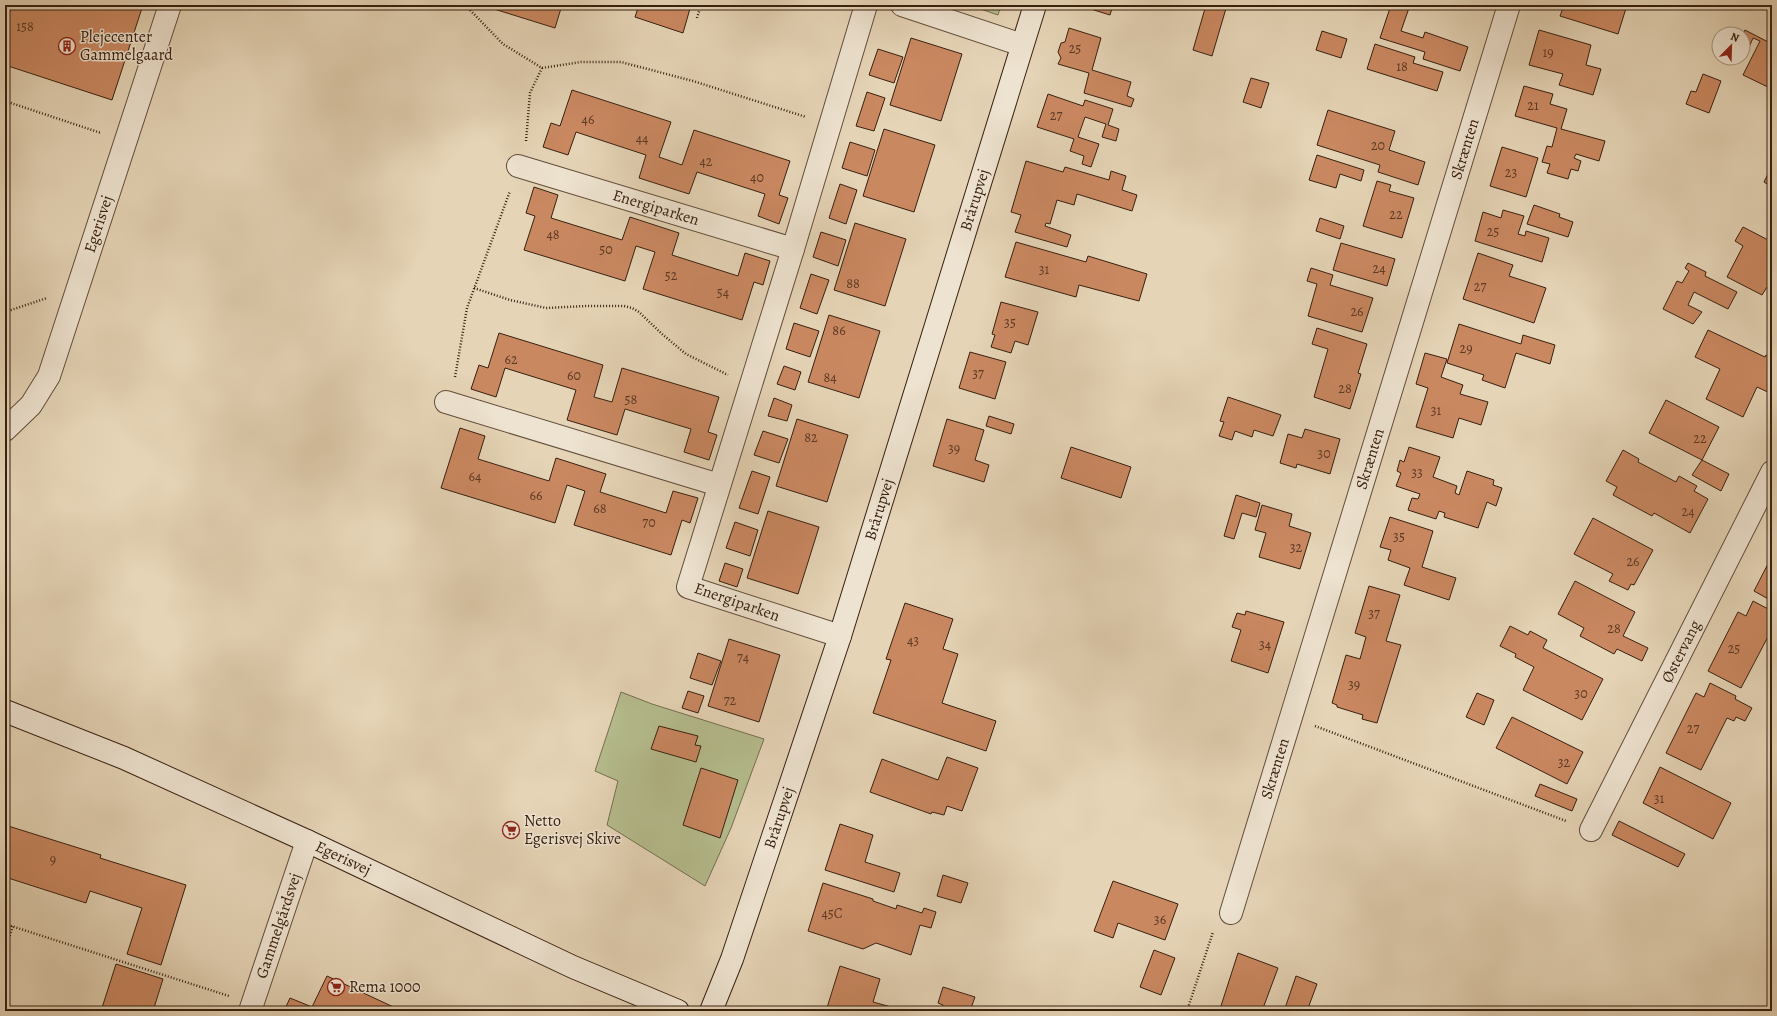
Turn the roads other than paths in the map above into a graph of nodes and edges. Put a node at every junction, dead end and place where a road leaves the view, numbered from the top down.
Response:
1 (170, 5) edge
2 (866, 5) edge
3 (902, 5) edge
4 (1035, 5) edge
5 (1509, 5) edge
6 (1022, 45) junction
7 (518, 166) road end
8 (793, 249) junction
9 (446, 402) road end
10 (5, 430) edge
11 (1772, 472) edge
12 (719, 485) junction
13 (840, 636) junction
14 (5, 712) edge
15 (1591, 830) road end
16 (307, 841) junction
17 (1231, 913) road end
18 (251, 1007) edge
19 (678, 1011) edge
20 (711, 1011) edge

1 - 10 street, Egerisvej
2 - 8 street, Energiparken
3 - 6 street
4 - 6 street, Brårupvej
5 - 17 street, Skrænten
6 - 13 street, Brårupvej
7 - 8 street, Energiparken
8 - 12 street, Energiparken
9 - 12 street
11 - 15 street, Østervang
12 - 13 street, Energiparken
13 - 20 street, Brårupvej
14 - 16 street, Egerisvej
16 - 18 street, Gammelgårdsvej
16 - 19 street, Egerisvej

